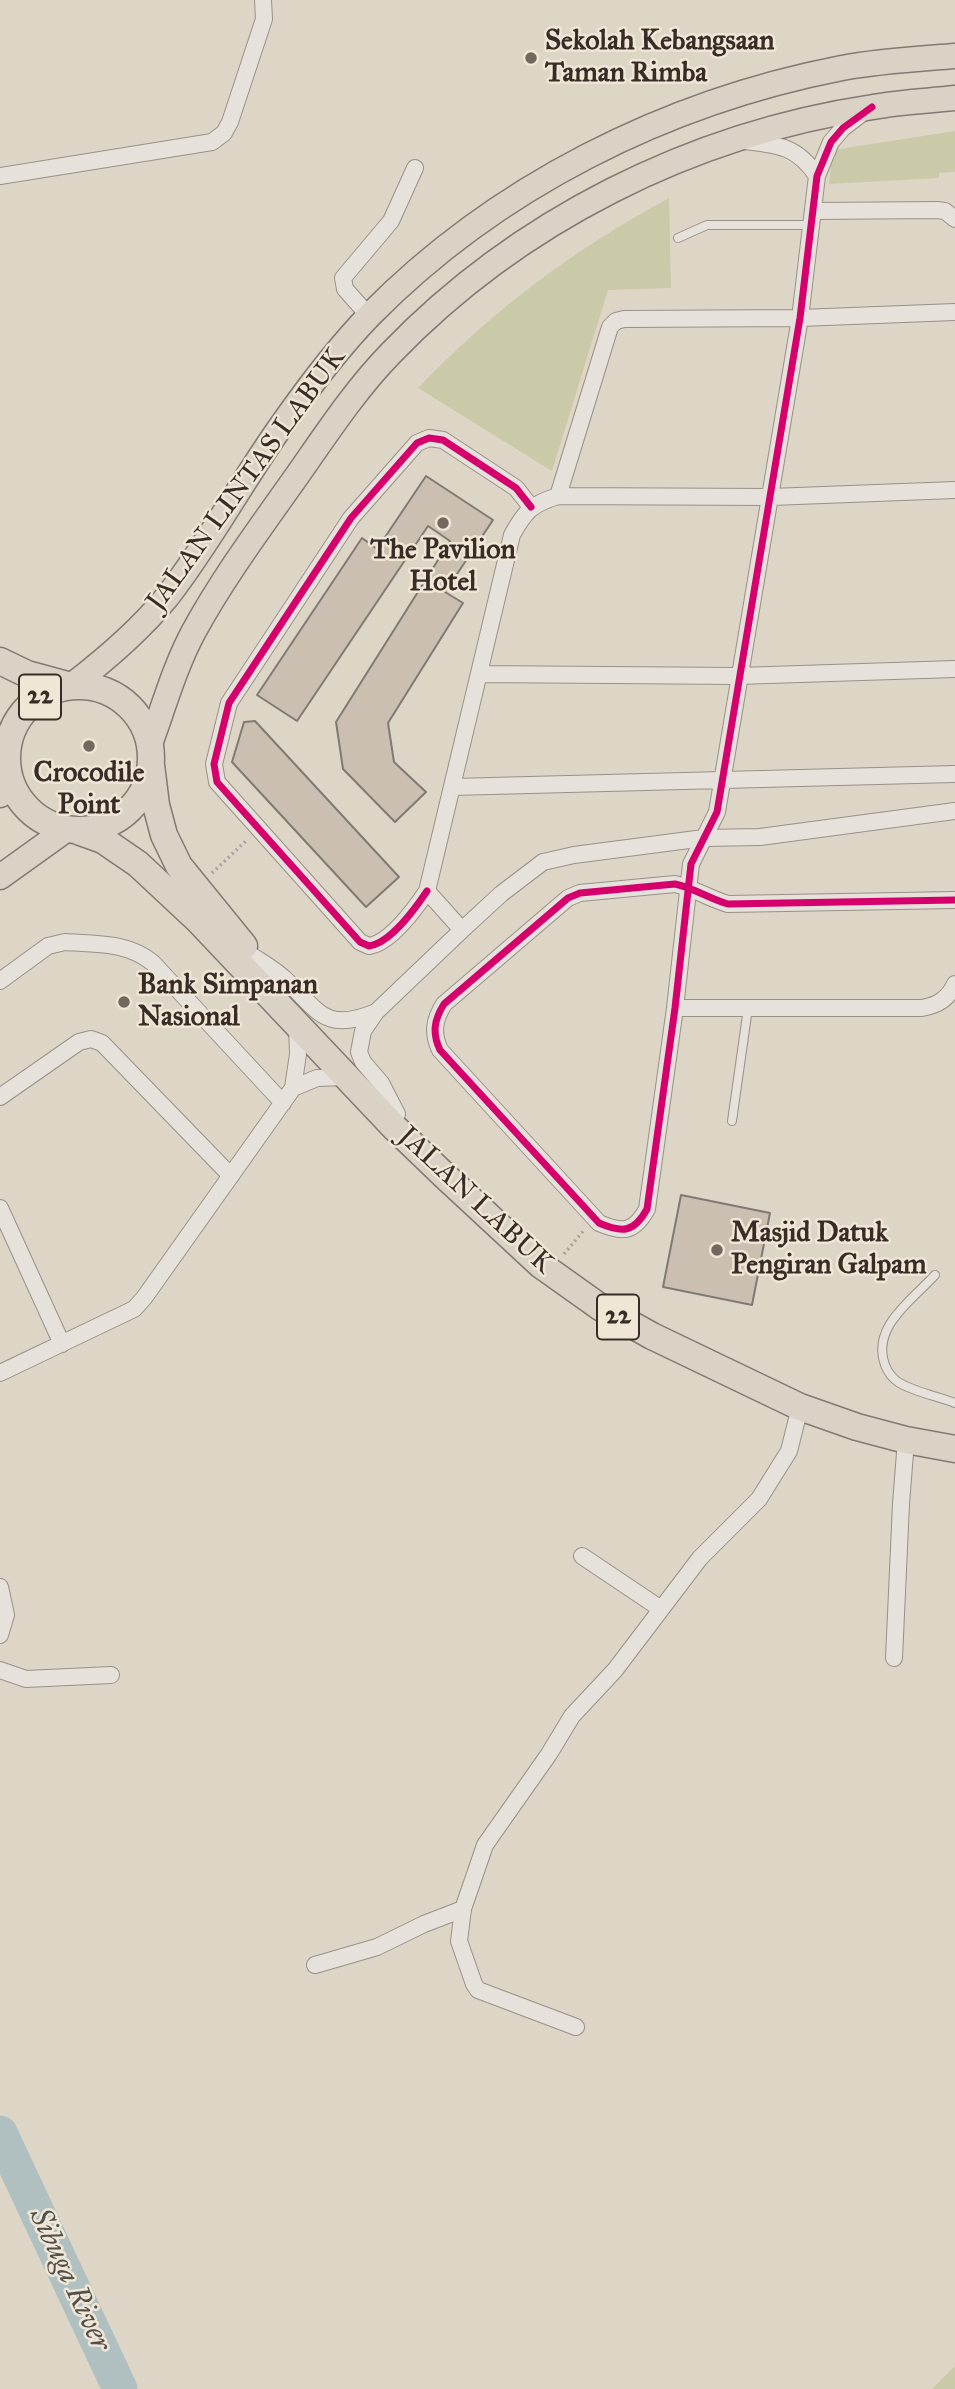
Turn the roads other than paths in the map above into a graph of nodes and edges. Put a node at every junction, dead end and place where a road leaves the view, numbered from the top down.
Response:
1 (263, 0) edge
2 (955, 56) edge
3 (955, 98) edge
4 (872, 107) junction
5 (732, 140) junction
6 (415, 168) dead end
7 (0, 176) edge
8 (817, 176) junction
9 (812, 218) junction
10 (955, 219) edge
11 (678, 238) dead end
12 (955, 312) edge
13 (369, 316) junction
14 (800, 318) junction
15 (955, 490) edge
16 (558, 496) junction
17 (771, 497) junction
18 (531, 507) junction
19 (0, 661) edge
20 (955, 669) edge
21 (479, 674) junction
22 (738, 676) junction
23 (71, 686) junction
24 (5, 723) edge
25 (151, 754) junction
26 (955, 774) edge
27 (720, 781) junction
28 (452, 787) junction
29 (5, 789) edge
30 (955, 811) edge
31 (71, 830) junction
32 (704, 838) junction
33 (0, 877) edge
34 (689, 888) junction
35 (427, 891) junction
36 (955, 900) edge
37 (461, 930) junction
38 (254, 957) junction
39 (0, 981) edge
40 (955, 984) edge
41 (675, 1008) junction
42 (748, 1008) junction
43 (376, 1012) junction
44 (297, 1023) junction
45 (347, 1077) junction
46 (293, 1088) junction
47 (0, 1097) edge
48 (283, 1103) junction
49 (397, 1114) junction
50 (732, 1121) dead end
51 (231, 1176) junction
52 (0, 1208) edge
53 (935, 1275) dead end
54 (62, 1344) junction
55 (0, 1373) edge
56 (955, 1403) edge
57 (800, 1407) junction
58 (955, 1435) edge
59 (906, 1440) junction
60 (955, 1449) edge
61 (582, 1556) dead end
62 (2, 1590) edge
63 (661, 1609) junction
64 (0, 1635) edge
65 (894, 1658) dead end
66 (0, 1670) edge
67 (111, 1675) dead end
68 (463, 1909) junction
69 (315, 1965) dead end
70 (576, 2027) dead end

1 - 7 street
2 - 13 main road, JALAN LINTAS LABUK
3 - 4 main road, JALAN LINTAS LABUK
4 - 5 main road, JALAN LINTAS LABUK
4 - 8 street
5 - 8 street
5 - 25 main road, JALAN LINTAS LABUK
6 - 13 street
8 - 9 street
9 - 10 street
9 - 11 lane
9 - 14 street
12 - 14 street
13 - 23 main road, JALAN LINTAS LABUK
14 - 16 street
14 - 17 street
15 - 17 street
16 - 17 street
16 - 18 street
17 - 22 street
18 - 21 street
18 - 35 street
19 - 23 highway
20 - 22 street
21 - 22 street
21 - 28 street
22 - 27 street
23 - 24 highway, 22
23 - 25 highway, 22
24 - 29 highway, 22
25 - 31 highway
25 - 38 highway, JALAN LABUK / 22
26 - 27 street
27 - 28 street
27 - 32 street
28 - 35 street
29 - 31 highway, 22
30 - 32 street
31 - 33 main road
31 - 44 highway, JALAN LABUK / 22
32 - 34 street
32 - 37 street
34 - 36 street
34 - 41 street
34 - 41 street
35 - 37 street
37 - 43 street
38 - 43 street
38 - 49 highway, JALAN LABUK / 22
39 - 48 street
40 - 42 street
41 - 42 street
42 - 50 lane
43 - 49 street
44 - 45 highway, JALAN LABUK / 22
44 - 46 street
45 - 46 street
45 - 57 highway, JALAN LABUK / 22
46 - 48 street
47 - 51 street
48 - 51 street
49 - 58 highway, JALAN LABUK / 22
51 - 54 street
52 - 54 street
53 - 56 lane
54 - 55 street
57 - 59 highway, JALAN LABUK / 22
57 - 63 street
59 - 60 highway, JALAN LABUK / 22
59 - 65 street
61 - 63 street
62 - 64 street
63 - 68 street
66 - 67 street
68 - 69 street
68 - 70 street

